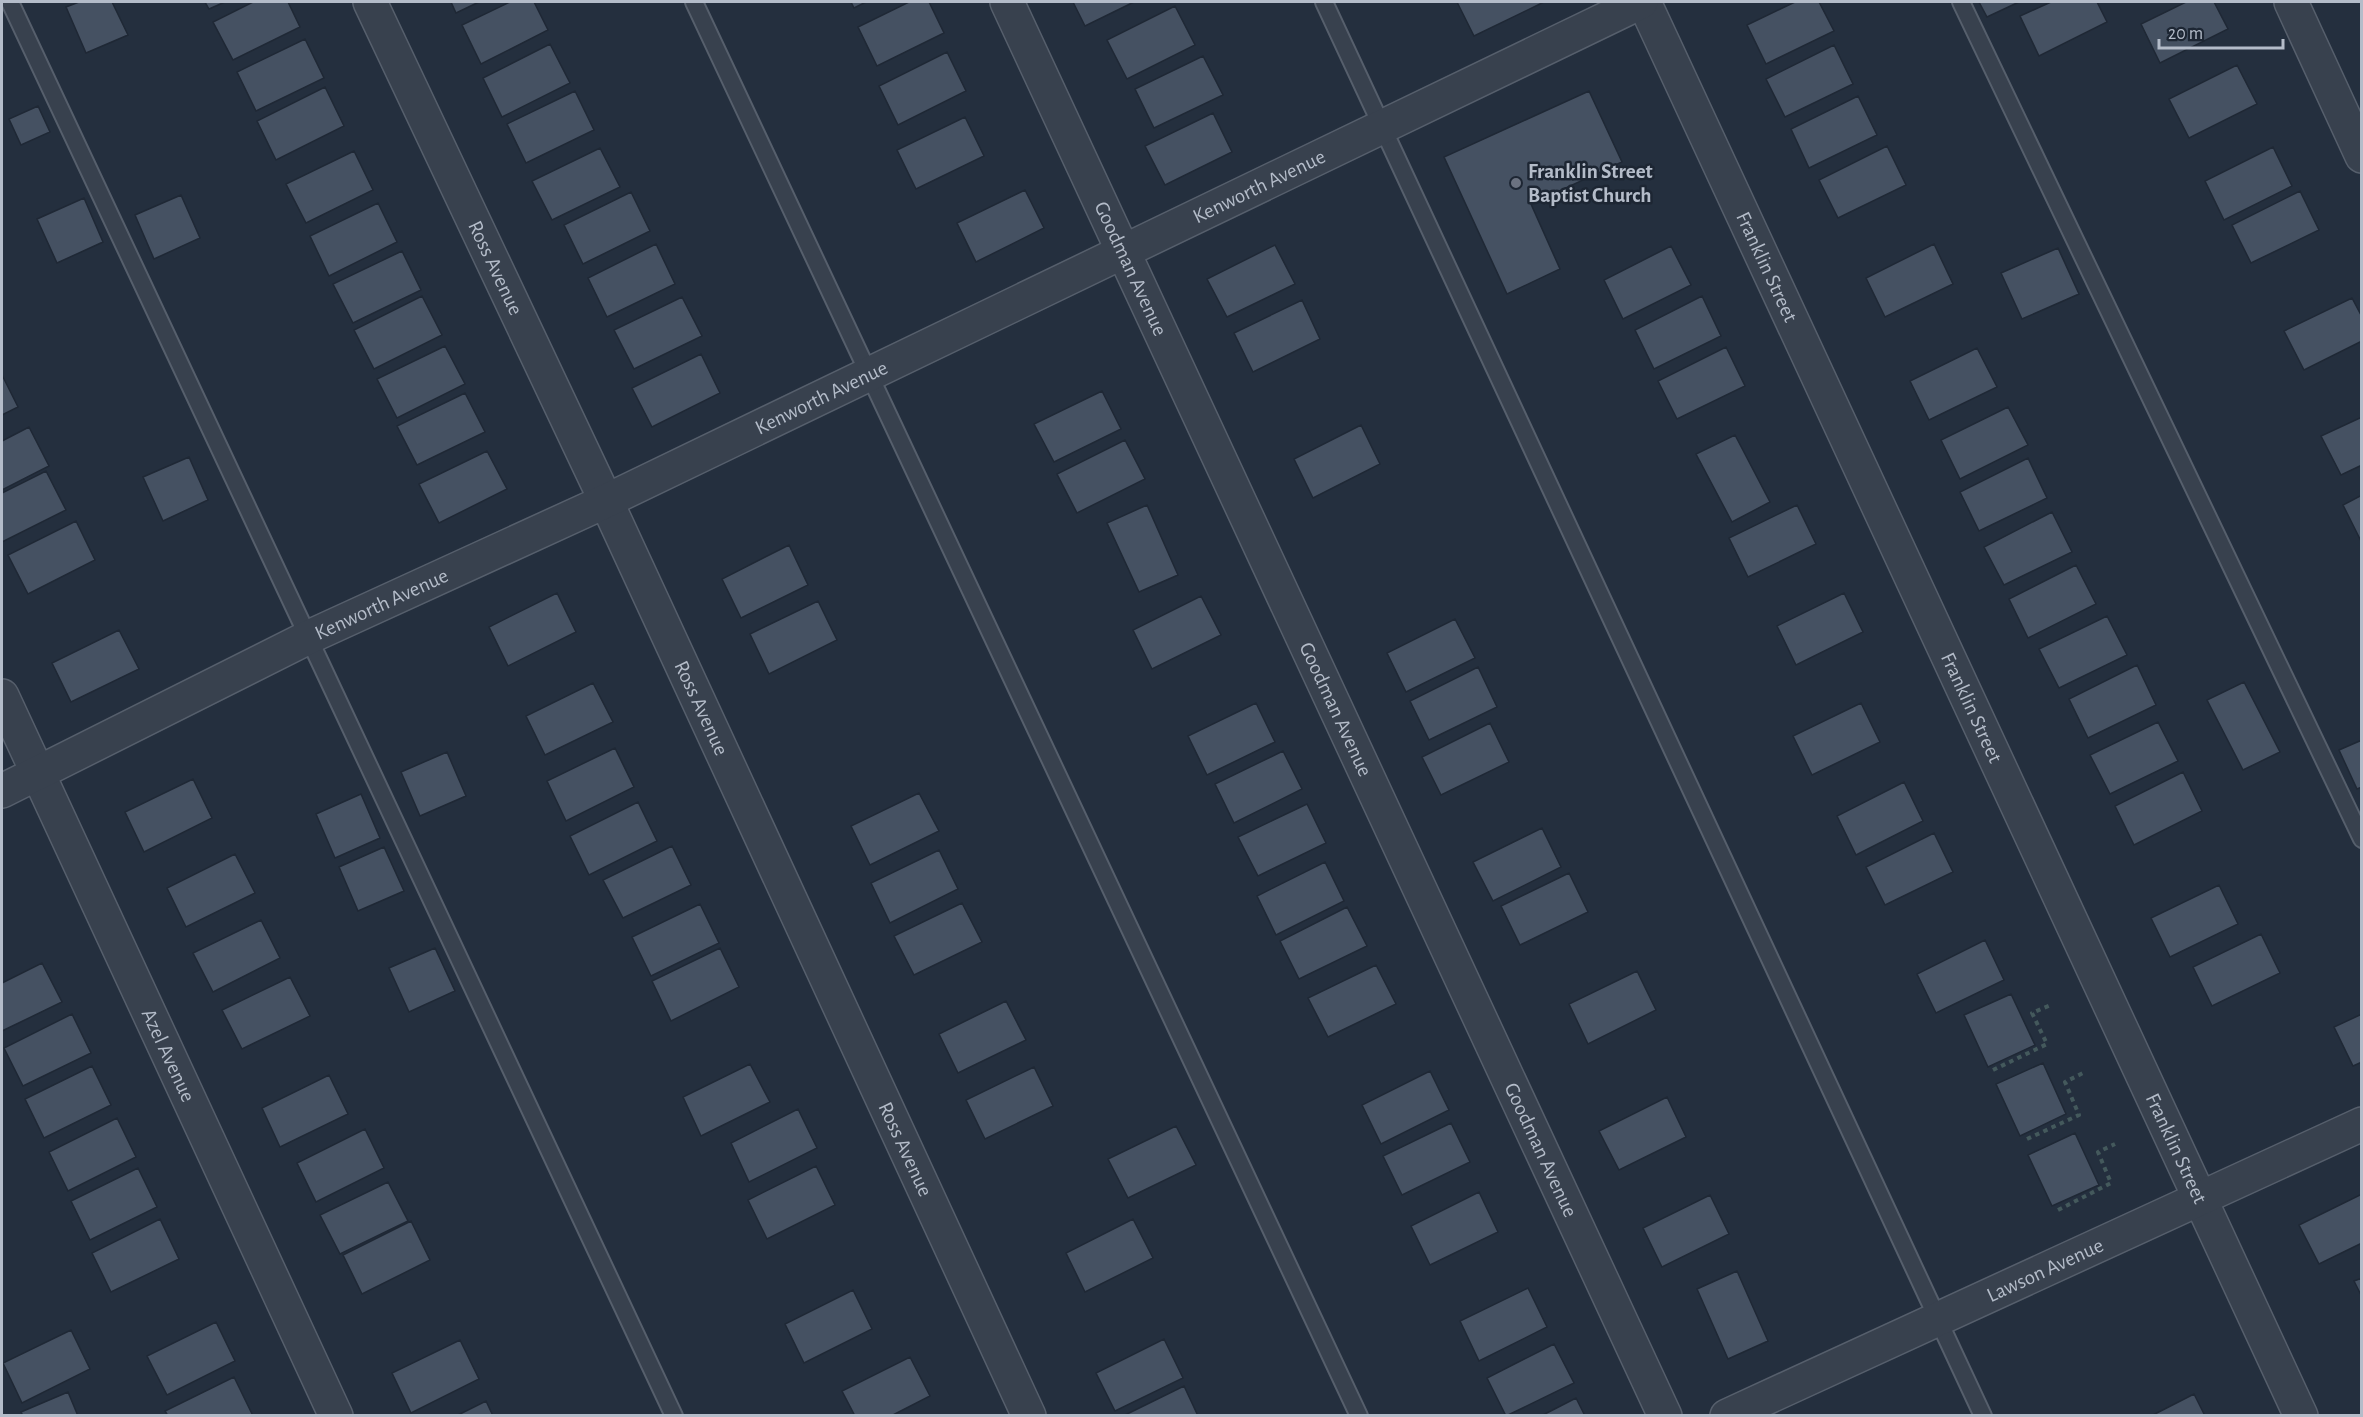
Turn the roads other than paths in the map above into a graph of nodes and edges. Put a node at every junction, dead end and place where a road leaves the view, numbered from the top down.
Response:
1 (10, 2) edge
2 (369, 2) edge
3 (694, 2) edge
4 (1007, 2) edge
5 (1324, 2) edge
6 (1642, 2) edge
7 (1961, 2) edge
8 (2291, 2) edge
9 (1383, 126) junction
10 (2361, 156) edge
11 (1124, 251) junction
12 (867, 373) junction
13 (606, 501) junction
14 (309, 637) junction
15 (2, 696) edge
16 (38, 774) junction
17 (2, 791) edge
18 (2361, 839) edge
19 (2361, 1124) edge
20 (2200, 1197) junction
21 (1937, 1318) junction
22 (336, 1416) edge
23 (674, 1416) edge
24 (1029, 1416) edge
25 (1359, 1416) edge
26 (1665, 1416) edge
27 (1727, 1416) edge
28 (1983, 1416) edge
29 (2301, 1416) edge

1 - 14 lane
2 - 13 street, Ross Avenue
3 - 12 lane
4 - 11 street, Goodman Avenue
5 - 9 lane
6 - 9 street, Kenworth Avenue
6 - 20 street, Franklin Street
7 - 18 lane
8 - 10 street
9 - 11 street, Kenworth Avenue
9 - 21 lane
11 - 12 street, Kenworth Avenue
11 - 26 street, Goodman Avenue
12 - 13 street, Kenworth Avenue
12 - 25 lane
13 - 14 street, Kenworth Avenue
13 - 24 street, Ross Avenue
14 - 16 street, Kenworth Avenue
14 - 23 lane
15 - 16 street, Azel Avenue
16 - 17 street, Kenworth Avenue
16 - 22 street, Azel Avenue
19 - 20 street, Lawson Avenue
20 - 21 street, Lawson Avenue
20 - 29 street, Franklin Street
21 - 27 street, Lawson Avenue
21 - 28 lane

